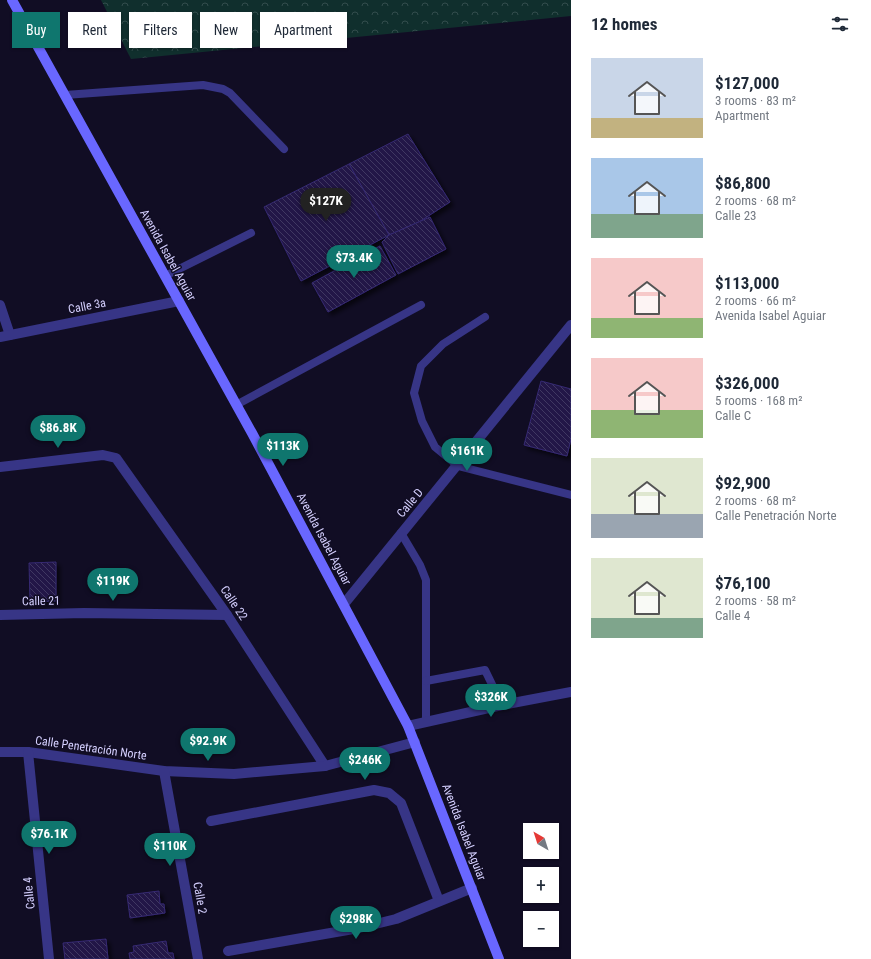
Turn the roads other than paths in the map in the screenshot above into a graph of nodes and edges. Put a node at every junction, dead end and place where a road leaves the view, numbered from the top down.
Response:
1 (12, 0) edge
2 (65, 95) junction
3 (284, 149) dead end
4 (251, 234) dead end
5 (165, 276) junction
6 (179, 301) junction
7 (421, 305) dead end
8 (0, 306) edge
9 (485, 317) dead end
10 (571, 325) edge
11 (5, 336) edge
12 (236, 405) junction
13 (458, 466) junction
14 (0, 467) edge
15 (571, 494) edge
16 (401, 533) junction
17 (344, 604) junction
18 (0, 615) edge
19 (226, 615) junction
20 (426, 681) junction
21 (571, 692) edge
22 (502, 705) junction
23 (426, 721) junction
24 (408, 726) junction
25 (416, 742) junction
26 (0, 752) edge
27 (28, 752) junction
28 (325, 766) junction
29 (164, 771) junction
30 (211, 820) dead end
31 (472, 888) junction
32 (439, 901) junction
33 (228, 951) dead end
34 (49, 959) edge
35 (198, 959) edge
36 (499, 959) edge

1 - 2 main road, Avenida Isabel Aguiar
2 - 3 lane
2 - 5 main road, Avenida Isabel Aguiar
4 - 5 lane
5 - 6 main road, Avenida Isabel Aguiar
6 - 11 street, Calle 3a
6 - 12 main road, Avenida Isabel Aguiar
7 - 12 lane
8 - 11 street
9 - 13 lane
10 - 13 street, Calle D
12 - 17 main road, Avenida Isabel Aguiar
13 - 15 lane
13 - 16 street, Calle D
14 - 19 street, Calle 22
16 - 17 street, Calle D
16 - 20 lane
17 - 24 main road, Avenida Isabel Aguiar
18 - 19 street, Calle 21
19 - 28 street, Calle 22
20 - 22 lane
20 - 23 lane
21 - 22 street
22 - 23 street
23 - 24 street
24 - 25 main road, Avenida Isabel Aguiar
25 - 28 street, Calle Penetración Norte
25 - 31 main road, Avenida Isabel Aguiar
26 - 27 street, Calle Penetración Norte
27 - 29 street, Calle Penetración Norte
27 - 34 street, Calle 4
28 - 29 street, Calle Penetración Norte
29 - 35 street, Calle 2
30 - 32 street
31 - 32 street
31 - 36 main road, Avenida Isabel Aguiar
32 - 33 street

